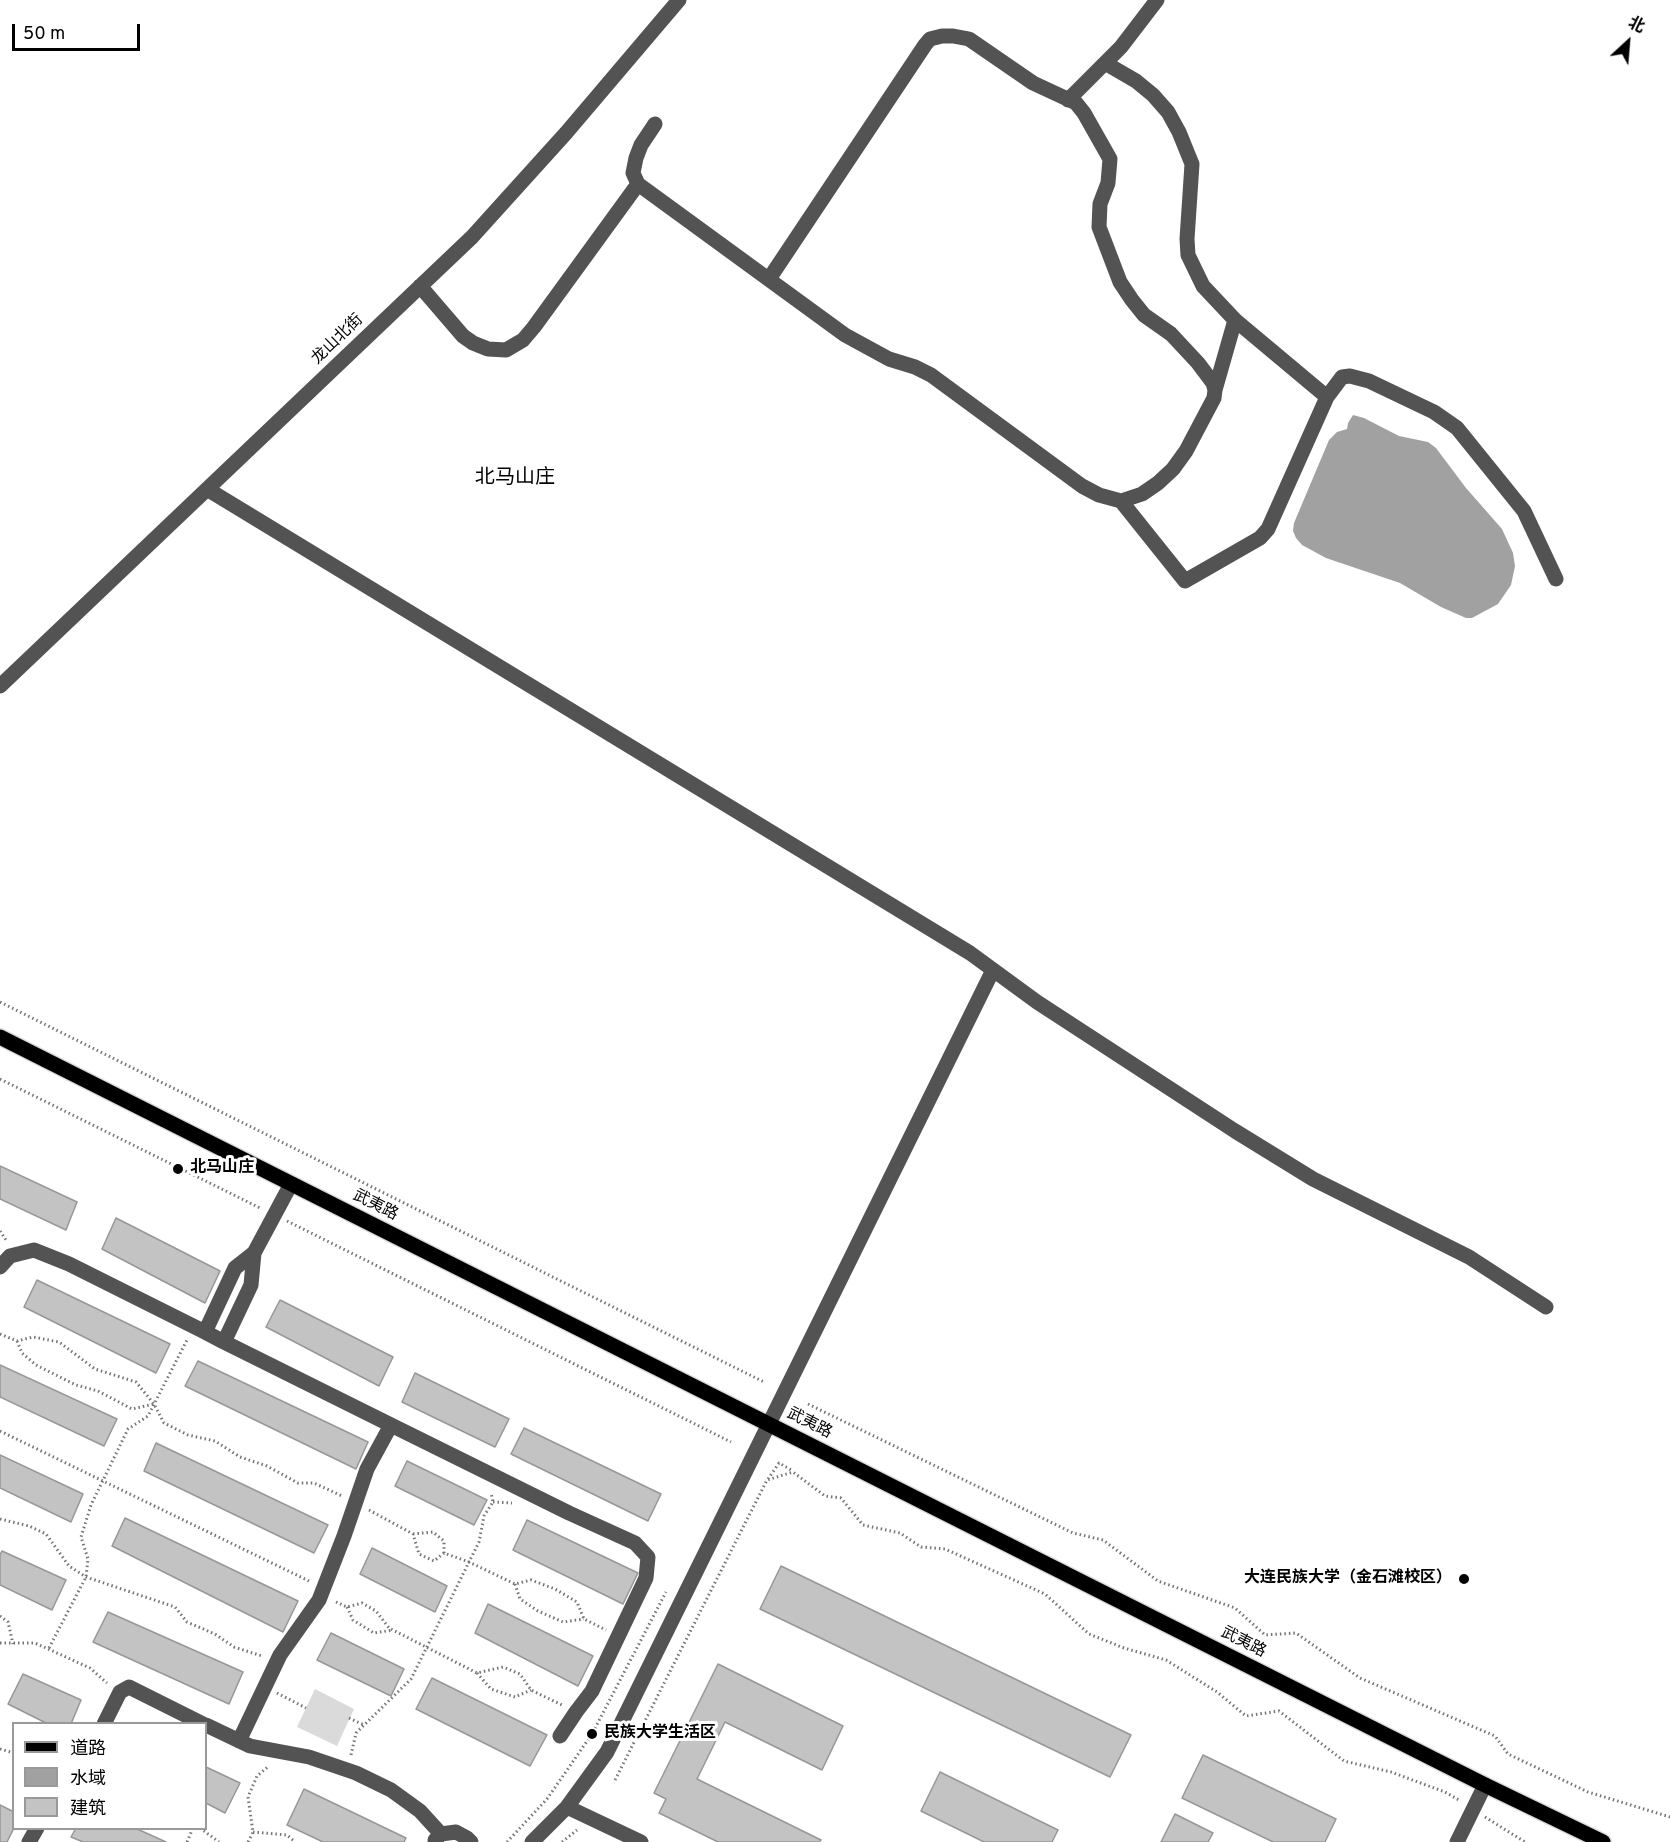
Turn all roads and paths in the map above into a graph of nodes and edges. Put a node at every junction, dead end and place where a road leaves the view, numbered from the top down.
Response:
1 (679, 0) edge
2 (1157, 0) edge
3 (1105, 63) junction
4 (1068, 100) junction
5 (655, 124) dead end
6 (638, 184) junction
7 (769, 279) junction
8 (420, 286) junction
9 (1234, 320) junction
10 (1215, 390) junction
11 (1327, 397) junction
12 (207, 489) junction
13 (1120, 501) junction
14 (1556, 579) dead end
15 (0, 686) edge
16 (993, 970) junction
17 (0, 1002) edge
18 (0, 1037) edge
19 (0, 1079) edge
20 (291, 1184) junction
21 (275, 1215) junction
22 (254, 1253) junction
23 (0, 1267) edge
24 (1546, 1307) dead end
25 (202, 1330) junction
26 (0, 1334) edge
27 (17, 1341) junction
28 (224, 1342) junction
29 (764, 1382) dead end
30 (154, 1404) junction
31 (808, 1404) dead end
32 (769, 1424) junction
33 (391, 1425) junction
34 (0, 1431) edge
35 (731, 1442) dead end
36 (793, 1472) junction
37 (493, 1475) junction
38 (767, 1480) junction
39 (103, 1481) junction
40 (356, 1503) junction
41 (0, 1519) edge
42 (413, 1534) junction
43 (444, 1553) junction
44 (469, 1562) junction
45 (86, 1577) junction
46 (515, 1584) junction
47 (322, 1592) junction
48 (347, 1606) junction
49 (0, 1616) edge
50 (584, 1619) junction
51 (393, 1630) junction
52 (618, 1636) junction
53 (0, 1643) edge
54 (12, 1644) junction
55 (427, 1647) junction
56 (48, 1648) junction
57 (277, 1661) junction
58 (477, 1673) junction
59 (265, 1687) junction
60 (531, 1690) junction
61 (120, 1692) junction
62 (306, 1708) dead end
63 (576, 1712) junction
64 (350, 1718) dead end
65 (105, 1722) edge
66 (200, 1722) edge
67 (207, 1725) edge
68 (364, 1725) junction
69 (561, 1736) dead end
70 (239, 1741) junction
71 (277, 1751) junction
72 (348, 1770) junction
73 (615, 1780) dead end
74 (1485, 1785) junction
75 (567, 1807) junction
76 (1473, 1809) junction
77 (1670, 1817) edge
78 (579, 1828) dead end
79 (203, 1830) edge
80 (253, 1832) junction
81 (436, 1840) edge
82 (219, 1842) edge
83 (248, 1842) edge
84 (295, 1842) edge
85 (471, 1842) edge
86 (532, 1842) edge
87 (562, 1842) edge
88 (640, 1842) edge
89 (1457, 1842) edge
90 (1525, 1842) edge
91 (1603, 1842) edge

1 - 8 street, 龙山北街
2 - 3 street
3 - 4 street
3 - 9 street
4 - 7 street
4 - 10 street
5 - 6 street
6 - 7 street
6 - 8 street
7 - 13 street
8 - 12 street, 龙山北街
9 - 10 street
9 - 11 street
10 - 13 street
11 - 13 street
11 - 14 street
12 - 15 street, 龙山北街
12 - 16 street
16 - 24 street
16 - 32 street
17 - 29 path
18 - 20 main road, 武夷路
19 - 21 path
20 - 21 street
20 - 32 main road, 武夷路
21 - 22 street
21 - 35 path
22 - 25 street
22 - 28 street
23 - 25 street
25 - 28 street
25 - 30 path
26 - 27 path
27 - 30 path
27 - 30 path
28 - 33 street
30 - 39 path
30 - 40 path
31 - 77 path
32 - 74 main road, 武夷路
32 - 75 street
33 - 37 street
33 - 40 street
34 - 39 path
36 - 38 path
36 - 38 path
36 - 76 path
37 - 44 path
37 - 52 street
38 - 73 path
39 - 45 path
39 - 47 path
40 - 42 path
40 - 47 street
41 - 45 path
42 - 43 path
42 - 43 path
43 - 44 path
44 - 46 path
44 - 55 path
45 - 56 path
45 - 57 path
46 - 50 path
46 - 50 path
47 - 48 path
47 - 57 street
48 - 51 path
48 - 51 path
49 - 54 path
50 - 52 path
51 - 55 path
52 - 63 street
53 - 54 path
54 - 56 path
55 - 58 path
55 - 68 path
56 - 61 path
57 - 59 street
58 - 60 path
58 - 60 path
59 - 62 path
59 - 70 street
60 - 63 path
61 - 65 street
61 - 66 street
63 - 69 street
64 - 68 path
67 - 70 street
68 - 72 path
70 - 71 street
71 - 72 street
71 - 80 path
72 - 81 street
74 - 76 street
74 - 91 main road, 武夷路
75 - 86 street
75 - 88 street
76 - 89 street
76 - 90 path
78 - 87 path
79 - 82 path
80 - 83 path
80 - 84 path
81 - 85 street

